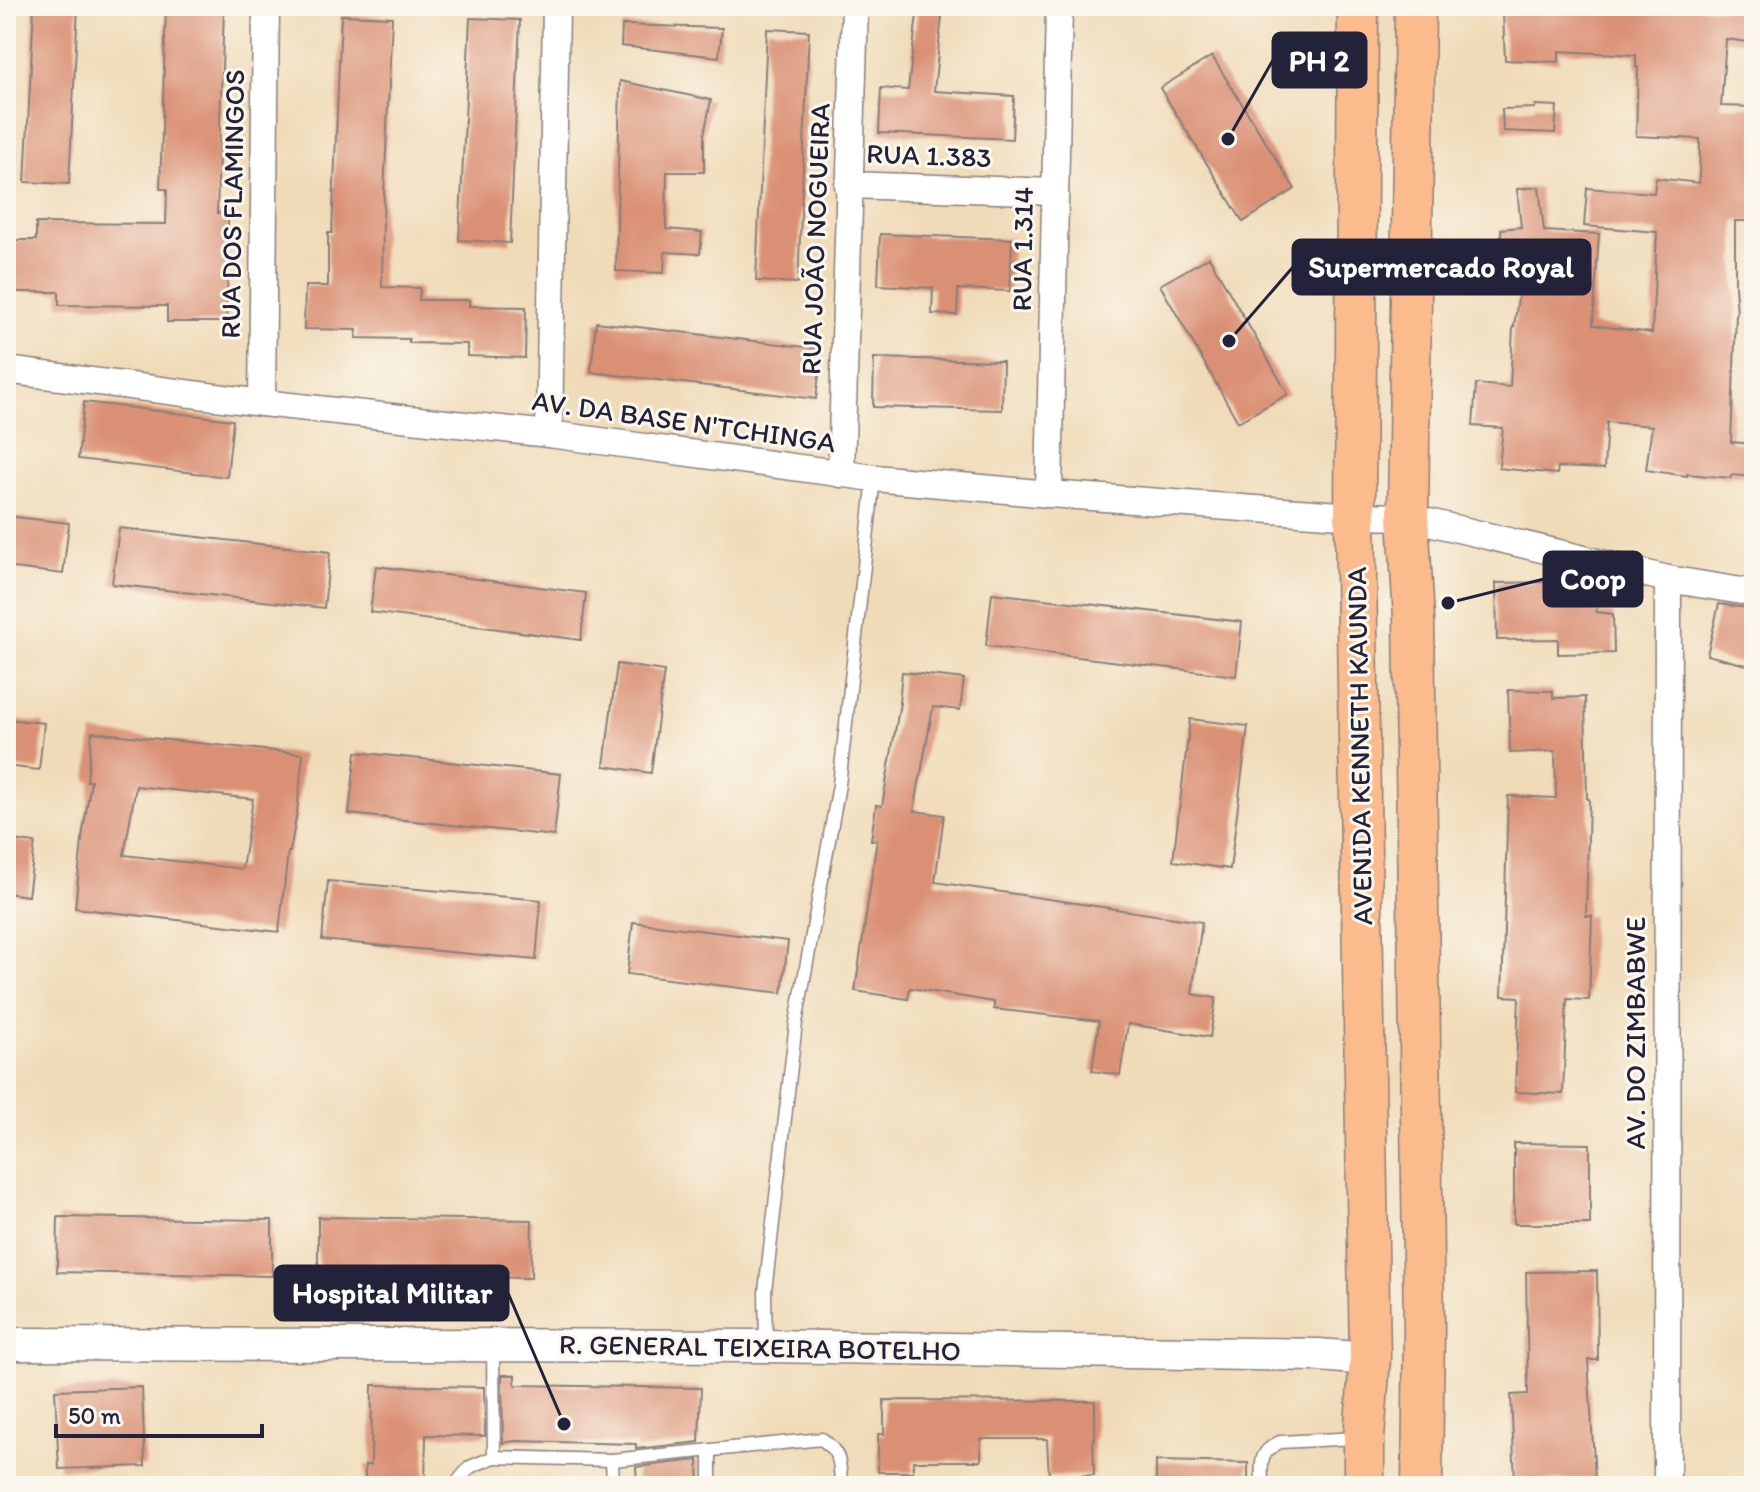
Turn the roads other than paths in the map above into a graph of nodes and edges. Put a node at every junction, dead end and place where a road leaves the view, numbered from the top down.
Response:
1 (266, 6) edge
2 (556, 6) edge
3 (855, 6) edge
4 (1059, 6) edge
5 (1358, 6) edge
6 (1415, 6) edge
7 (848, 185) junction
8 (1055, 192) junction
9 (6, 370) edge
10 (262, 403) junction
11 (549, 434) junction
12 (841, 474) junction
13 (874, 478) junction
14 (1049, 494) junction
15 (1355, 516) junction
16 (1408, 517) junction
17 (1668, 579) junction
18 (1754, 593) edge
19 (6, 1344) edge
20 (493, 1345) junction
21 (766, 1346) junction
22 (1370, 1359) junction
23 (1364, 1438) junction
24 (710, 1451) junction
25 (494, 1457) junction
26 (612, 1460) junction
27 (458, 1486) edge
28 (613, 1486) edge
29 (710, 1486) edge
30 (841, 1486) edge
31 (1262, 1486) edge
32 (1364, 1486) edge
33 (1422, 1486) edge
34 (1667, 1486) edge

1 - 10 street, RUA DOS FLAMINGOS
2 - 11 street
3 - 7 street, RUA JOÃO NOGUEIRA
4 - 8 street, RUA 1.314
5 - 15 main road, AVENIDA KENNETH KAUNDA
6 - 16 main road, AVENIDA KENNETH KAUNDA
7 - 8 street, RUA 1.383
7 - 12 street, RUA JOÃO NOGUEIRA
8 - 14 street, RUA 1.314
9 - 10 street, AV. DA BASE N'TCHINGA
10 - 11 street, AV. DA BASE N'TCHINGA
11 - 12 street, AV. DA BASE N'TCHINGA
12 - 13 street, AV. DA BASE N'TCHINGA
13 - 14 street, AV. DA BASE N'TCHINGA
13 - 21 lane
14 - 15 street, AV. DA BASE N'TCHINGA
15 - 16 street, AV. DA BASE N'TCHINGA
15 - 22 main road, AVENIDA KENNETH KAUNDA
16 - 17 street, AV. DA BASE N'TCHINGA
16 - 33 main road, AVENIDA KENNETH KAUNDA
17 - 18 street, AV. DA BASE N'TCHINGA
17 - 34 street, AV. DO ZIMBABWE
19 - 20 street, R. GENERAL TEIXEIRA BOTELHO
20 - 21 street, R. GENERAL TEIXEIRA BOTELHO
20 - 25 lane
21 - 22 street, R. GENERAL TEIXEIRA BOTELHO
22 - 23 main road, AVENIDA KENNETH KAUNDA
23 - 31 lane
23 - 32 main road, AVENIDA KENNETH KAUNDA
24 - 26 lane
24 - 29 lane
24 - 30 lane
25 - 26 lane
25 - 27 lane
26 - 28 lane

